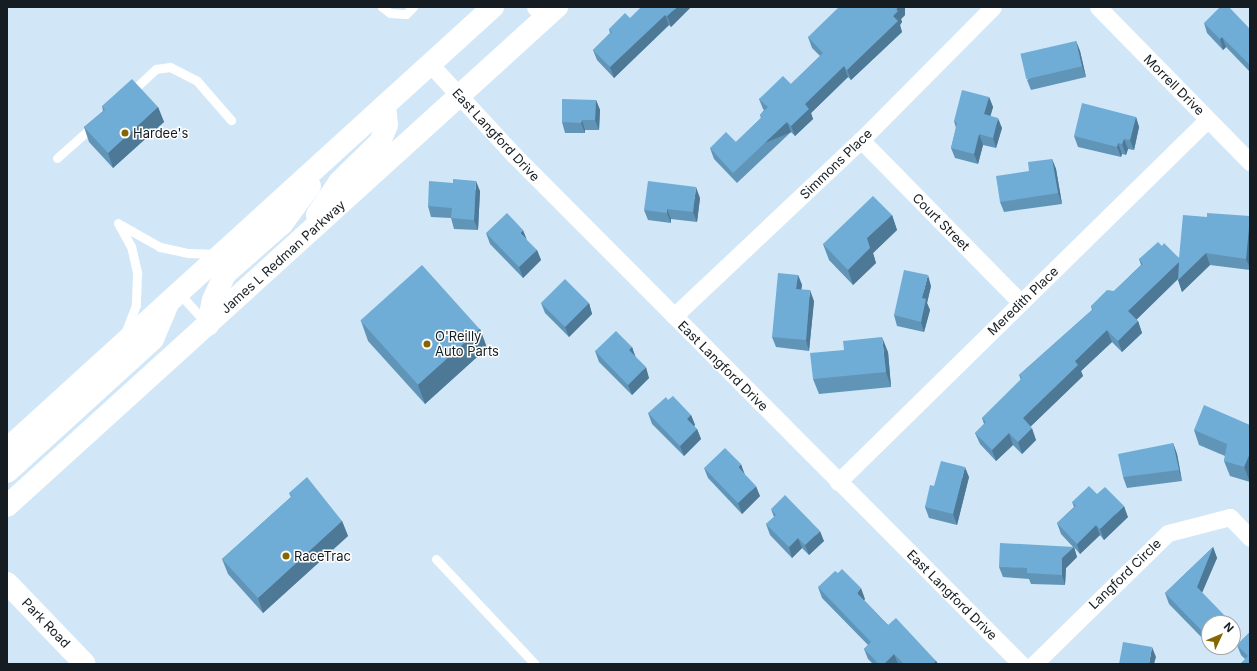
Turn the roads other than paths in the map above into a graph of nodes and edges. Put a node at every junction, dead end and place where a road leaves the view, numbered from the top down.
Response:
1 (382, 7) edge
2 (413, 7) edge
3 (493, 7) edge
4 (993, 7) edge
5 (1098, 7) edge
6 (546, 11) edge
7 (430, 64) junction
8 (460, 96) junction
9 (121, 101) edge
10 (385, 105) junction
11 (103, 117) edge
12 (1208, 119) junction
13 (231, 120) dead end
14 (861, 140) junction
15 (337, 148) junction
16 (57, 158) dead end
17 (1250, 162) edge
18 (300, 241) junction
19 (221, 254) junction
20 (174, 297) junction
21 (1021, 303) junction
22 (674, 316) junction
23 (208, 325) junction
24 (122, 343) junction
25 (7, 449) edge
26 (7, 472) edge
27 (838, 482) junction
28 (7, 506) edge
29 (1250, 538) edge
30 (436, 559) dead end
31 (7, 583) edge
32 (85, 664) edge
33 (535, 664) edge
34 (1021, 664) edge
35 (1034, 664) edge

1 - 2 lane
3 - 7 main road
4 - 14 street, Simmons Place
5 - 12 street, Morrell Drive
6 - 8 main road, James L Redman Parkway
7 - 8 street, East Langford Drive
7 - 10 main road
8 - 18 main road, James L Redman Parkway
8 - 22 street, East Langford Drive
9 - 13 lane
10 - 15 main road
10 - 18 main road
11 - 16 lane
12 - 17 street, Morrell Drive
12 - 21 street, Meredith Place
14 - 21 street, Court Street
14 - 22 street, Simmons Place
15 - 19 main road
15 - 23 main road
18 - 23 main road, James L Redman Parkway
19 - 20 main road
19 - 24 lane
20 - 23 lane
20 - 24 main road
20 - 26 main road
21 - 27 street, Meredith Place
22 - 27 street, East Langford Drive
23 - 28 main road, James L Redman Parkway
24 - 25 main road
27 - 34 street, East Langford Drive
29 - 35 street, Langford Circle
30 - 33 lane
31 - 32 main road, Park Road

